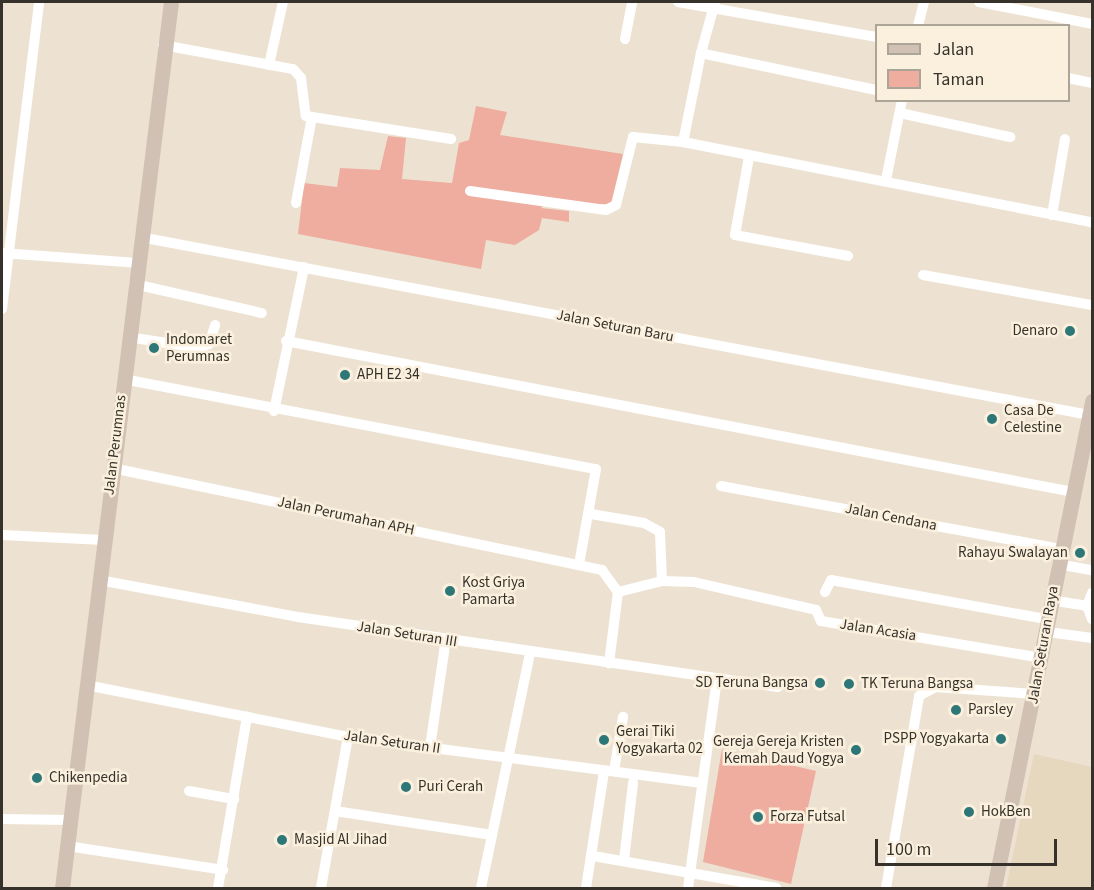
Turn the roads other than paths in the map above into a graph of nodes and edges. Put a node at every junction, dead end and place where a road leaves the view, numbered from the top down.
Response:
1 (39, 2) edge
2 (171, 2) edge
3 (283, 2) edge
4 (632, 2) edge
5 (678, 2) edge
6 (924, 2) edge
7 (979, 2) edge
8 (715, 4) edge
9 (918, 24) edge
10 (1092, 24) edge
11 (875, 37) edge
12 (626, 39) dead end
13 (163, 45) junction
14 (701, 53) junction
15 (269, 66) junction
16 (1070, 78) edge
17 (1092, 83) edge
18 (875, 90) edge
19 (902, 102) edge
20 (900, 113) junction
21 (312, 117) junction
22 (1011, 137) dead end
23 (451, 139) dead end
24 (1065, 140) dead end
25 (683, 142) junction
26 (749, 157) junction
27 (886, 180) junction
28 (470, 191) dead end
29 (296, 203) dead end
30 (1052, 215) junction
31 (1092, 222) edge
32 (140, 237) junction
33 (6, 253) edge
34 (848, 256) dead end
35 (137, 263) junction
36 (304, 267) junction
37 (923, 275) dead end
38 (134, 284) junction
39 (1092, 305) edge
40 (2, 309) edge
41 (262, 313) dead end
42 (215, 325) dead end
43 (128, 337) junction
44 (286, 340) junction
45 (123, 378) junction
46 (1091, 408) edge
47 (274, 411) junction
48 (112, 468) junction
49 (721, 486) dead end
50 (1073, 492) junction
51 (591, 514) junction
52 (2, 535) edge
53 (104, 540) junction
54 (1059, 557) junction
55 (579, 564) junction
56 (1092, 570) edge
57 (99, 580) junction
58 (662, 581) junction
59 (618, 592) junction
60 (825, 592) dead end
61 (1092, 593) edge
62 (1050, 600) junction
63 (1088, 606) junction
64 (1092, 619) edge
65 (1047, 625) junction
66 (1092, 638) edge
67 (446, 639) junction
68 (530, 653) junction
69 (1042, 658) junction
70 (609, 663) junction
71 (717, 678) junction
72 (86, 685) junction
73 (778, 687) dead end
74 (1035, 694) junction
75 (247, 716) junction
76 (623, 717) dead end
77 (348, 737) junction
78 (430, 747) junction
79 (510, 762) junction
80 (609, 772) junction
81 (633, 783) dead end
82 (700, 783) junction
83 (189, 791) dead end
84 (234, 799) junction
85 (335, 811) junction
86 (2, 819) edge
87 (70, 820) junction
88 (492, 835) junction
89 (67, 846) junction
90 (593, 856) junction
91 (624, 860) junction
92 (223, 870) junction
93 (691, 870) junction
94 (62, 888) edge
95 (218, 888) edge
96 (321, 888) edge
97 (481, 888) edge
98 (586, 888) edge
99 (688, 888) edge
100 (776, 888) edge
101 (886, 888) edge
102 (994, 888) edge

1 - 33 street
2 - 13 main road, Jalan Perumnas
3 - 15 street
4 - 12 street
5 - 8 street
6 - 9 street
7 - 10 street
8 - 11 street
8 - 14 street
13 - 15 street
13 - 32 main road, Jalan Perumnas
14 - 18 street
14 - 25 street
15 - 21 street
16 - 17 street
19 - 20 street
20 - 22 street
20 - 27 street
21 - 23 street
21 - 29 street
24 - 30 street
25 - 26 street
25 - 28 street
26 - 27 street
26 - 34 street
27 - 30 street
30 - 31 street
32 - 35 main road, Jalan Perumnas
32 - 36 street, Jalan Seturan Baru
33 - 35 street
33 - 40 street
35 - 38 main road, Jalan Perumnas
36 - 44 street
36 - 46 street, Jalan Seturan Baru
37 - 39 street
38 - 41 street
38 - 43 main road, Jalan Perumnas
42 - 43 street
43 - 45 main road, Jalan Perumnas
44 - 47 street
44 - 50 street
45 - 47 street
45 - 48 main road, Jalan Perumnas
46 - 50 main road, Jalan Seturan Raya
47 - 51 street
48 - 53 main road, Jalan Perumnas
48 - 55 street, Jalan Perumahan APH
49 - 54 street, Jalan Cendana
50 - 54 main road, Jalan Seturan Raya
51 - 55 street
51 - 58 street
52 - 53 street
53 - 57 main road, Jalan Perumnas
54 - 56 street, Jalan Cendana
54 - 62 main road, Jalan Seturan Raya
55 - 59 street, Jalan Perumahan APH
57 - 67 street, Jalan Seturan III
57 - 72 main road, Jalan Perumnas
58 - 59 street, Jalan Acasia
58 - 69 street, Jalan Acasia
59 - 70 street
60 - 65 street
61 - 63 street
62 - 63 street
62 - 65 main road, Jalan Seturan Raya
63 - 64 street
65 - 66 street
65 - 69 main road, Jalan Seturan Raya
67 - 68 street, Jalan Seturan III
67 - 78 street
68 - 70 street, Jalan Seturan III
68 - 79 street
69 - 74 main road, Jalan Seturan Raya
70 - 71 street, Jalan Seturan III
71 - 73 street, Jalan Seturan III
71 - 82 street
72 - 75 street, Jalan Seturan II
72 - 87 main road, Jalan Perumnas
74 - 101 street
74 - 102 main road, Jalan Seturan Raya
75 - 77 street, Jalan Seturan II
75 - 84 street
76 - 80 street
77 - 78 street, Jalan Seturan II
77 - 85 street
78 - 79 street, Jalan Seturan II
79 - 80 street, Jalan Seturan II
79 - 88 street
80 - 82 street, Jalan Seturan II
80 - 90 street
81 - 91 street
82 - 93 street
83 - 84 street
84 - 92 street
85 - 88 street
85 - 96 street
86 - 87 street
87 - 89 main road, Jalan Perumnas
88 - 97 street
89 - 92 street
89 - 94 main road, Jalan Perumnas
90 - 91 street
90 - 98 street
91 - 93 street
92 - 95 street
93 - 99 street
93 - 100 street

